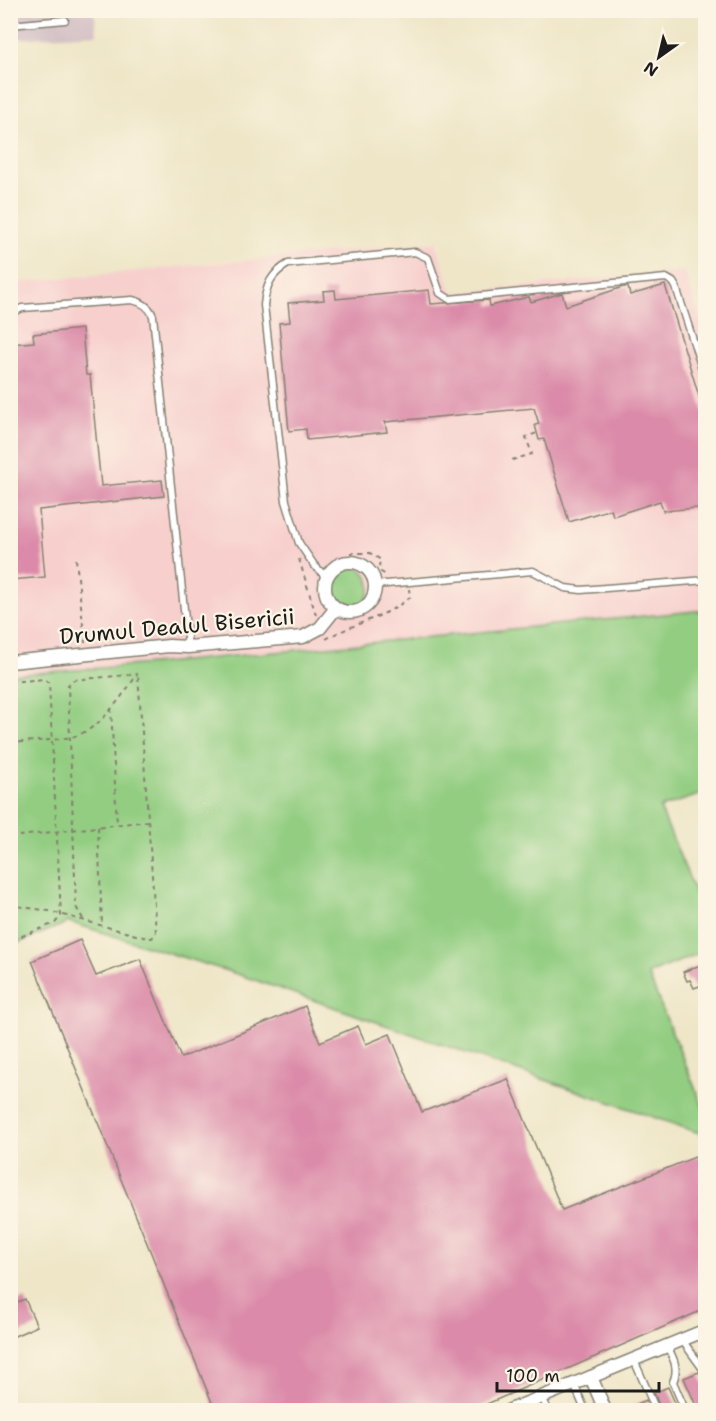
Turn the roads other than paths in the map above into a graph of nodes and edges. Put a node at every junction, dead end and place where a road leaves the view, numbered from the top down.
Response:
1 (65, 20) dead end
2 (10, 25) edge
3 (10, 314) edge
4 (705, 381) edge
5 (326, 577) junction
6 (705, 580) edge
7 (375, 585) junction
8 (336, 608) junction
9 (188, 647) junction
10 (10, 662) edge
11 (705, 1330) edge
12 (682, 1340) junction
13 (668, 1346) junction
14 (634, 1360) junction
15 (705, 1373) edge
16 (591, 1377) junction
17 (574, 1384) junction
18 (542, 1397) junction
19 (510, 1410) edge
20 (548, 1410) edge
21 (585, 1410) edge
22 (605, 1410) edge
23 (656, 1410) edge
24 (685, 1410) edge

1 - 2 lane
3 - 9 lane
4 - 5 lane
5 - 7 street
5 - 8 street
6 - 7 lane
7 - 8 street
8 - 9 street, Drumul Dealul Bisericii
9 - 10 street, Drumul Dealul Bisericii
11 - 12 street
12 - 13 street
12 - 15 lane
13 - 14 street
13 - 24 lane
14 - 16 street
14 - 23 lane
16 - 17 street
16 - 22 street
17 - 18 street
17 - 21 lane
18 - 19 street
18 - 20 lane

